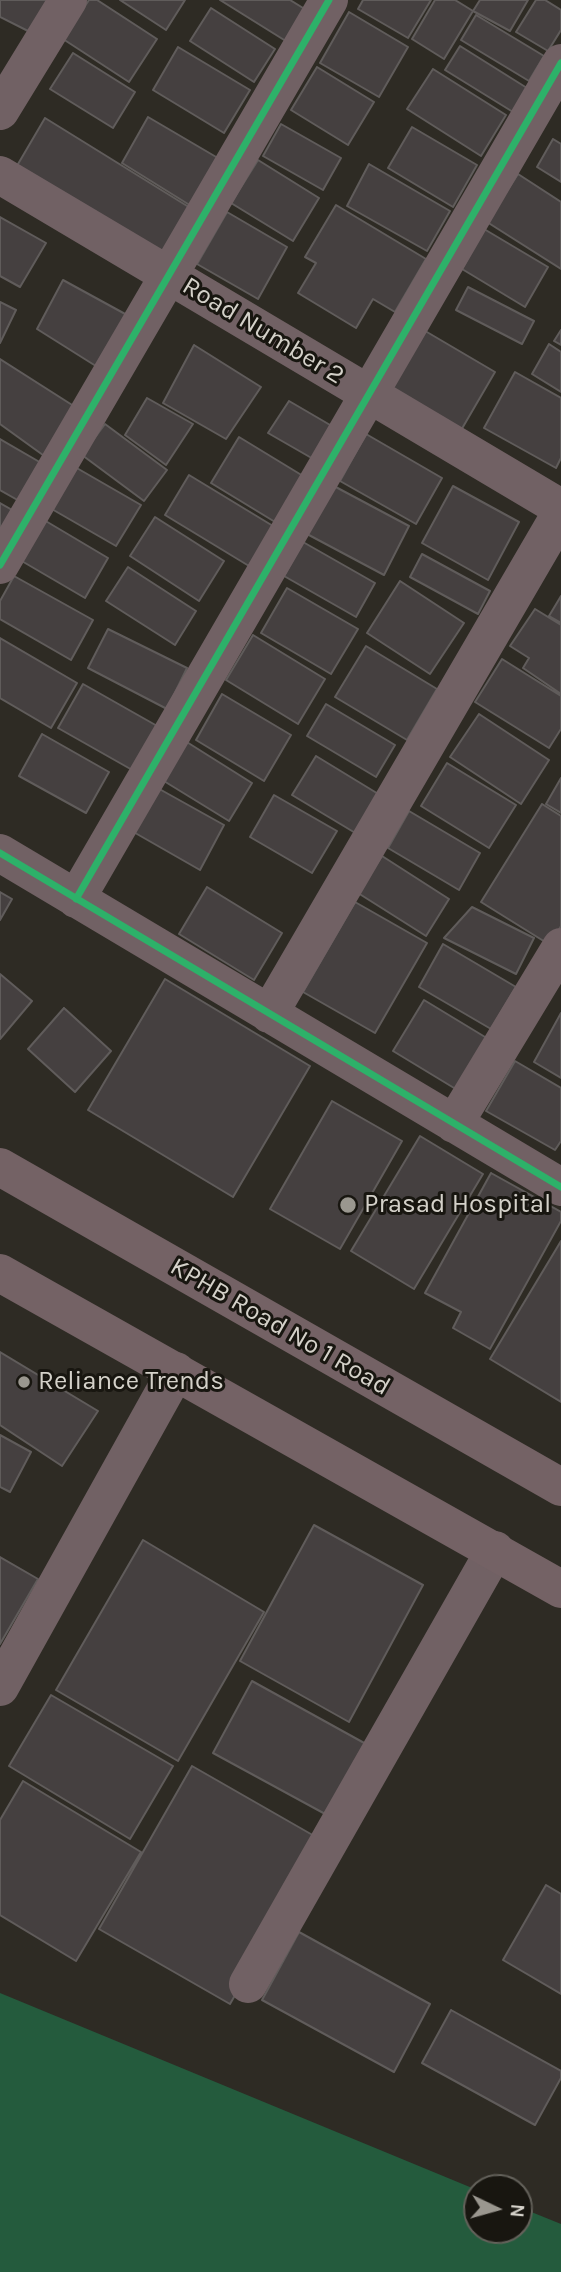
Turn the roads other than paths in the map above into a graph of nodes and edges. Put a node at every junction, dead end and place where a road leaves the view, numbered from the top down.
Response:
1 (68, 0) edge
2 (329, 0) edge
3 (561, 64) edge
4 (0, 111) edge
5 (0, 175) edge
6 (169, 275) junction
7 (369, 394) junction
8 (561, 511) edge
9 (0, 565) edge
10 (0, 853) edge
11 (76, 899) junction
12 (561, 947) edge
13 (270, 1014) junction
14 (454, 1124) junction
15 (0, 1167) edge
16 (561, 1186) edge
17 (0, 1273) edge
18 (176, 1371) junction
19 (561, 1488) edge
20 (495, 1550) junction
21 (561, 1588) edge
22 (0, 1687) edge
23 (248, 1984) dead end

1 - 4 street
2 - 6 street
3 - 7 street
5 - 6 street, Road Number 2
6 - 7 street, Road Number 2
6 - 9 street
7 - 8 street, Road Number 2
7 - 11 street
8 - 13 street
10 - 11 street
11 - 13 street
12 - 14 street
13 - 14 street
14 - 16 street
15 - 19 main road, KPHB Road No 1 Road
17 - 18 main road
18 - 20 main road
18 - 22 street
20 - 21 main road
20 - 23 street

